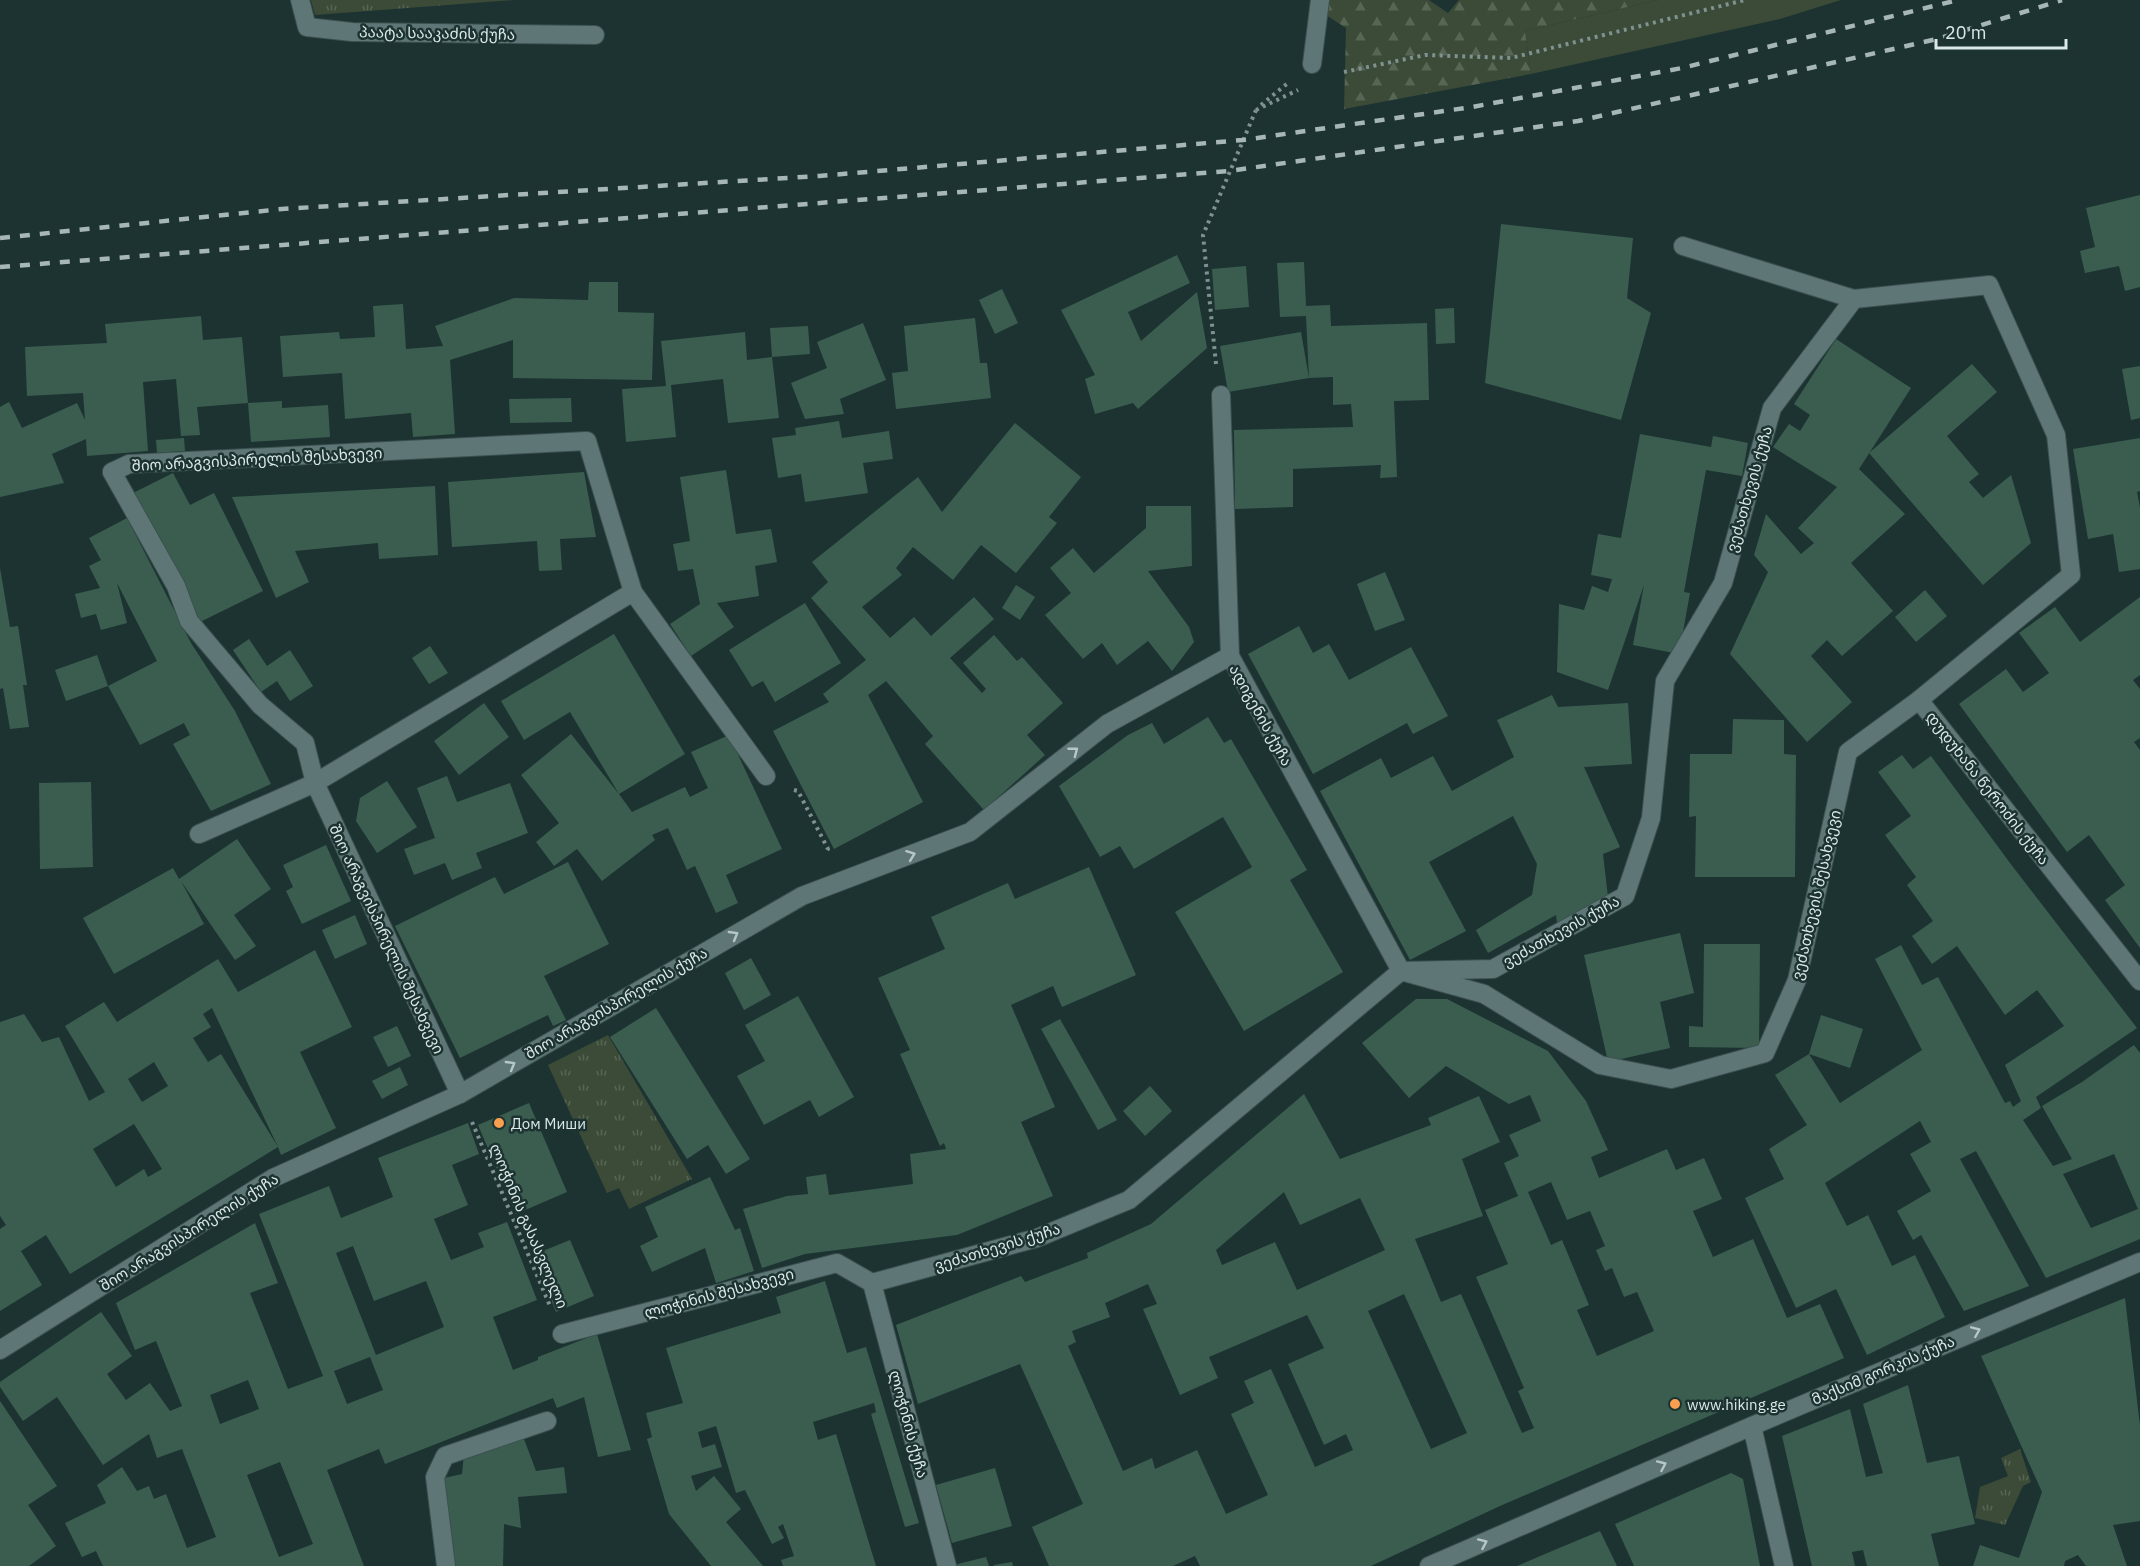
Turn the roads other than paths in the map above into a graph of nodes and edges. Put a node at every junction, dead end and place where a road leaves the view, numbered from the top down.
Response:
1 (300, 0) edge
2 (1320, 0) edge
3 (595, 35) dead end
4 (1312, 64) road end
5 (1683, 246) dead end
6 (1854, 299) junction
7 (1221, 395) dead end
8 (633, 592) junction
9 (1230, 656) junction
10 (1918, 700) junction
11 (766, 776) road end
12 (315, 783) junction
13 (199, 834) dead end
14 (1401, 972) junction
15 (2140, 981) edge
16 (460, 1094) junction
17 (2140, 1262) edge
18 (872, 1283) junction
19 (562, 1334) road end
20 (0, 1350) edge
21 (547, 1421) dead end
22 (1752, 1426) junction
23 (446, 1566) edge
24 (946, 1566) edge
25 (1429, 1566) edge
26 (1784, 1566) edge

1 - 3 street, პაატა სააკაძის ქუჩა
2 - 4 street
5 - 6 street
6 - 10 street, დუდუხანა წეროძის ქუჩა
6 - 14 street, ვეძათხევის ქუჩა
7 - 9 street, ადიგენის ქუჩა
8 - 11 street, შიო არაგვისპირელის შესახვევი
8 - 12 street
8 - 12 street, შიო არაგვისპირელის შესახვევი
9 - 14 street, ადიგენის ქუჩა
16 -> 9 street, შიო არაგვისპირელის ქუჩა
10 - 14 street, ვეძათხევის შესახვევი
10 - 15 street, დუდუხანა წეროძის ქუჩა
12 - 13 street
12 - 16 street, შიო არაგვისპირელის შესახვევი
14 - 18 street, ვეძათხევის ქუჩა
16 - 20 street, შიო არაგვისპირელის ქუჩა
22 -> 17 street, მაქსიმ გორკის ქუჩა
18 - 19 street, ლოჭინის შესახვევი
18 - 24 street, ლოჭინის ქუჩა
21 - 23 street
25 -> 22 street, მაქსიმ გორკის ქუჩა
22 - 26 street

